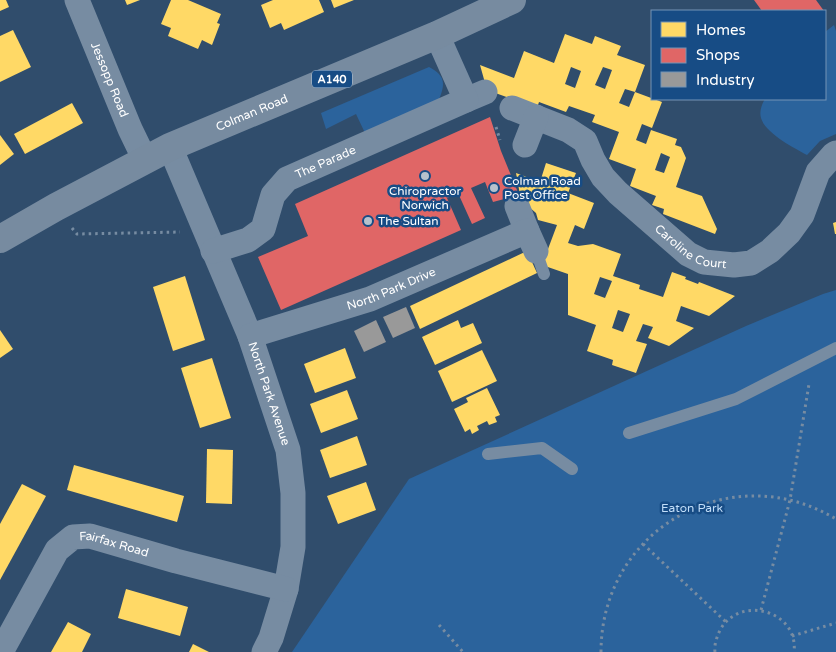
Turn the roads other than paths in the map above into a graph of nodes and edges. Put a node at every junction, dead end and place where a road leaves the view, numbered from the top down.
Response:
1 (77, 0) edge
2 (512, 0) edge
3 (437, 35) junction
4 (503, 114) road end
5 (536, 118) junction
6 (514, 146) road end
7 (170, 148) junction
8 (836, 153) edge
9 (145, 160) junction
10 (517, 206) dead end
11 (0, 239) edge
12 (210, 242) junction
13 (250, 336) junction
14 (836, 348) edge
15 (629, 433) dead end
16 (488, 454) dead end
17 (572, 469) dead end
18 (286, 589) junction
19 (1, 652) edge
20 (264, 652) edge

1 - 9 street, Jessopp Road
2 - 3 highway, Colman Road / A140
3 - 7 highway, Colman Road / A140
3 - 12 street, The Parade
4 - 5 street, Caroline Court
5 - 6 street
5 - 8 street, Caroline Court
7 - 9 highway, Colman Road / A140
7 - 12 street, North Park Avenue
9 - 11 highway, Colman Road / A140
10 - 13 street, North Park Drive
12 - 13 street, North Park Avenue
13 - 18 street, North Park Avenue
14 - 15 lane
16 - 17 lane
18 - 19 street, Fairfax Road
18 - 20 street, North Park Avenue

